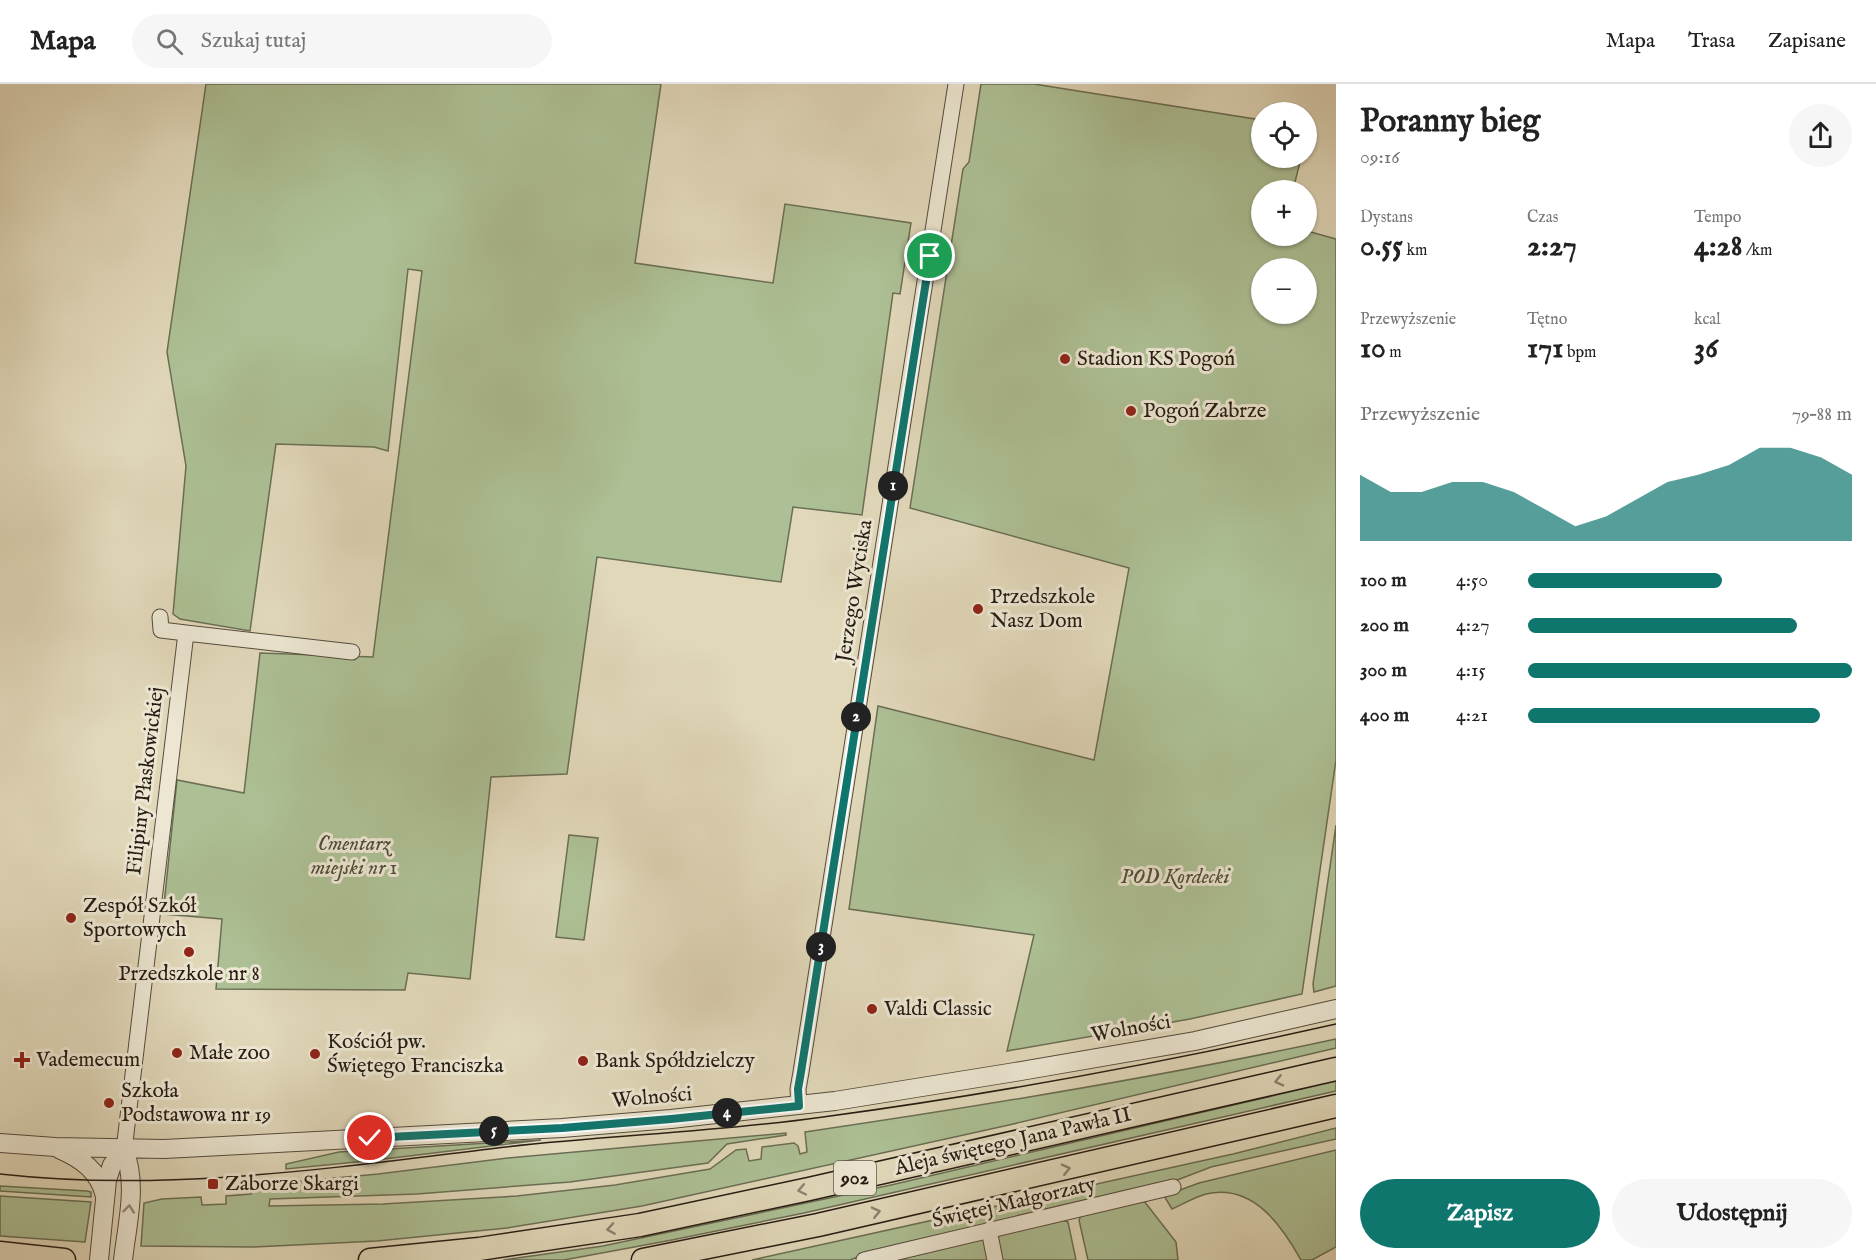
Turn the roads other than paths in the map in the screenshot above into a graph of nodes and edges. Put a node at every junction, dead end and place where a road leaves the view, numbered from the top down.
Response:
1 (956, 84) edge
2 (160, 616) dead end
3 (186, 633) junction
4 (352, 652) dead end
5 (1336, 1010) edge
6 (1336, 1068) edge
7 (799, 1106) junction
8 (1336, 1106) edge
9 (0, 1143) edge
10 (55, 1147) junction
11 (164, 1149) junction
12 (124, 1150) junction
13 (132, 1180) junction
14 (1173, 1187) dead end
15 (106, 1197) junction
16 (818, 1225) junction
17 (989, 1230) junction
18 (0, 1253) edge
19 (64, 1260) edge
20 (99, 1260) edge
21 (123, 1260) edge
22 (370, 1260) edge
23 (643, 1260) edge
24 (700, 1260) edge
25 (864, 1260) edge
26 (995, 1260) edge

1 - 7 street, Jerzego Wyciska
2 - 3 street
3 - 4 street
3 - 12 street, Filipiny Płaskowickiej
5 - 7 street, Wolności
6 -> 22 main road, Aleja świętego Jana Pawła II / 902
7 - 11 street, Wolności
16 -> 8 main road, Aleja świętego Jana Pawła II / 902
9 - 10 street, Wolności
10 - 12 street, Wolności
10 - 15 street
11 - 12 street, Wolności
11 - 13 street
12 - 13 street
12 - 15 street
21 -> 13 street
14 - 17 street, Świętej Małgorzaty
15 - 20 street
16 - 23 main road, Aleja świętego Jana Pawła II / 902
16 - 24 main road
17 - 25 street, Świętej Małgorzaty
17 - 26 street
18 - 19 main road

